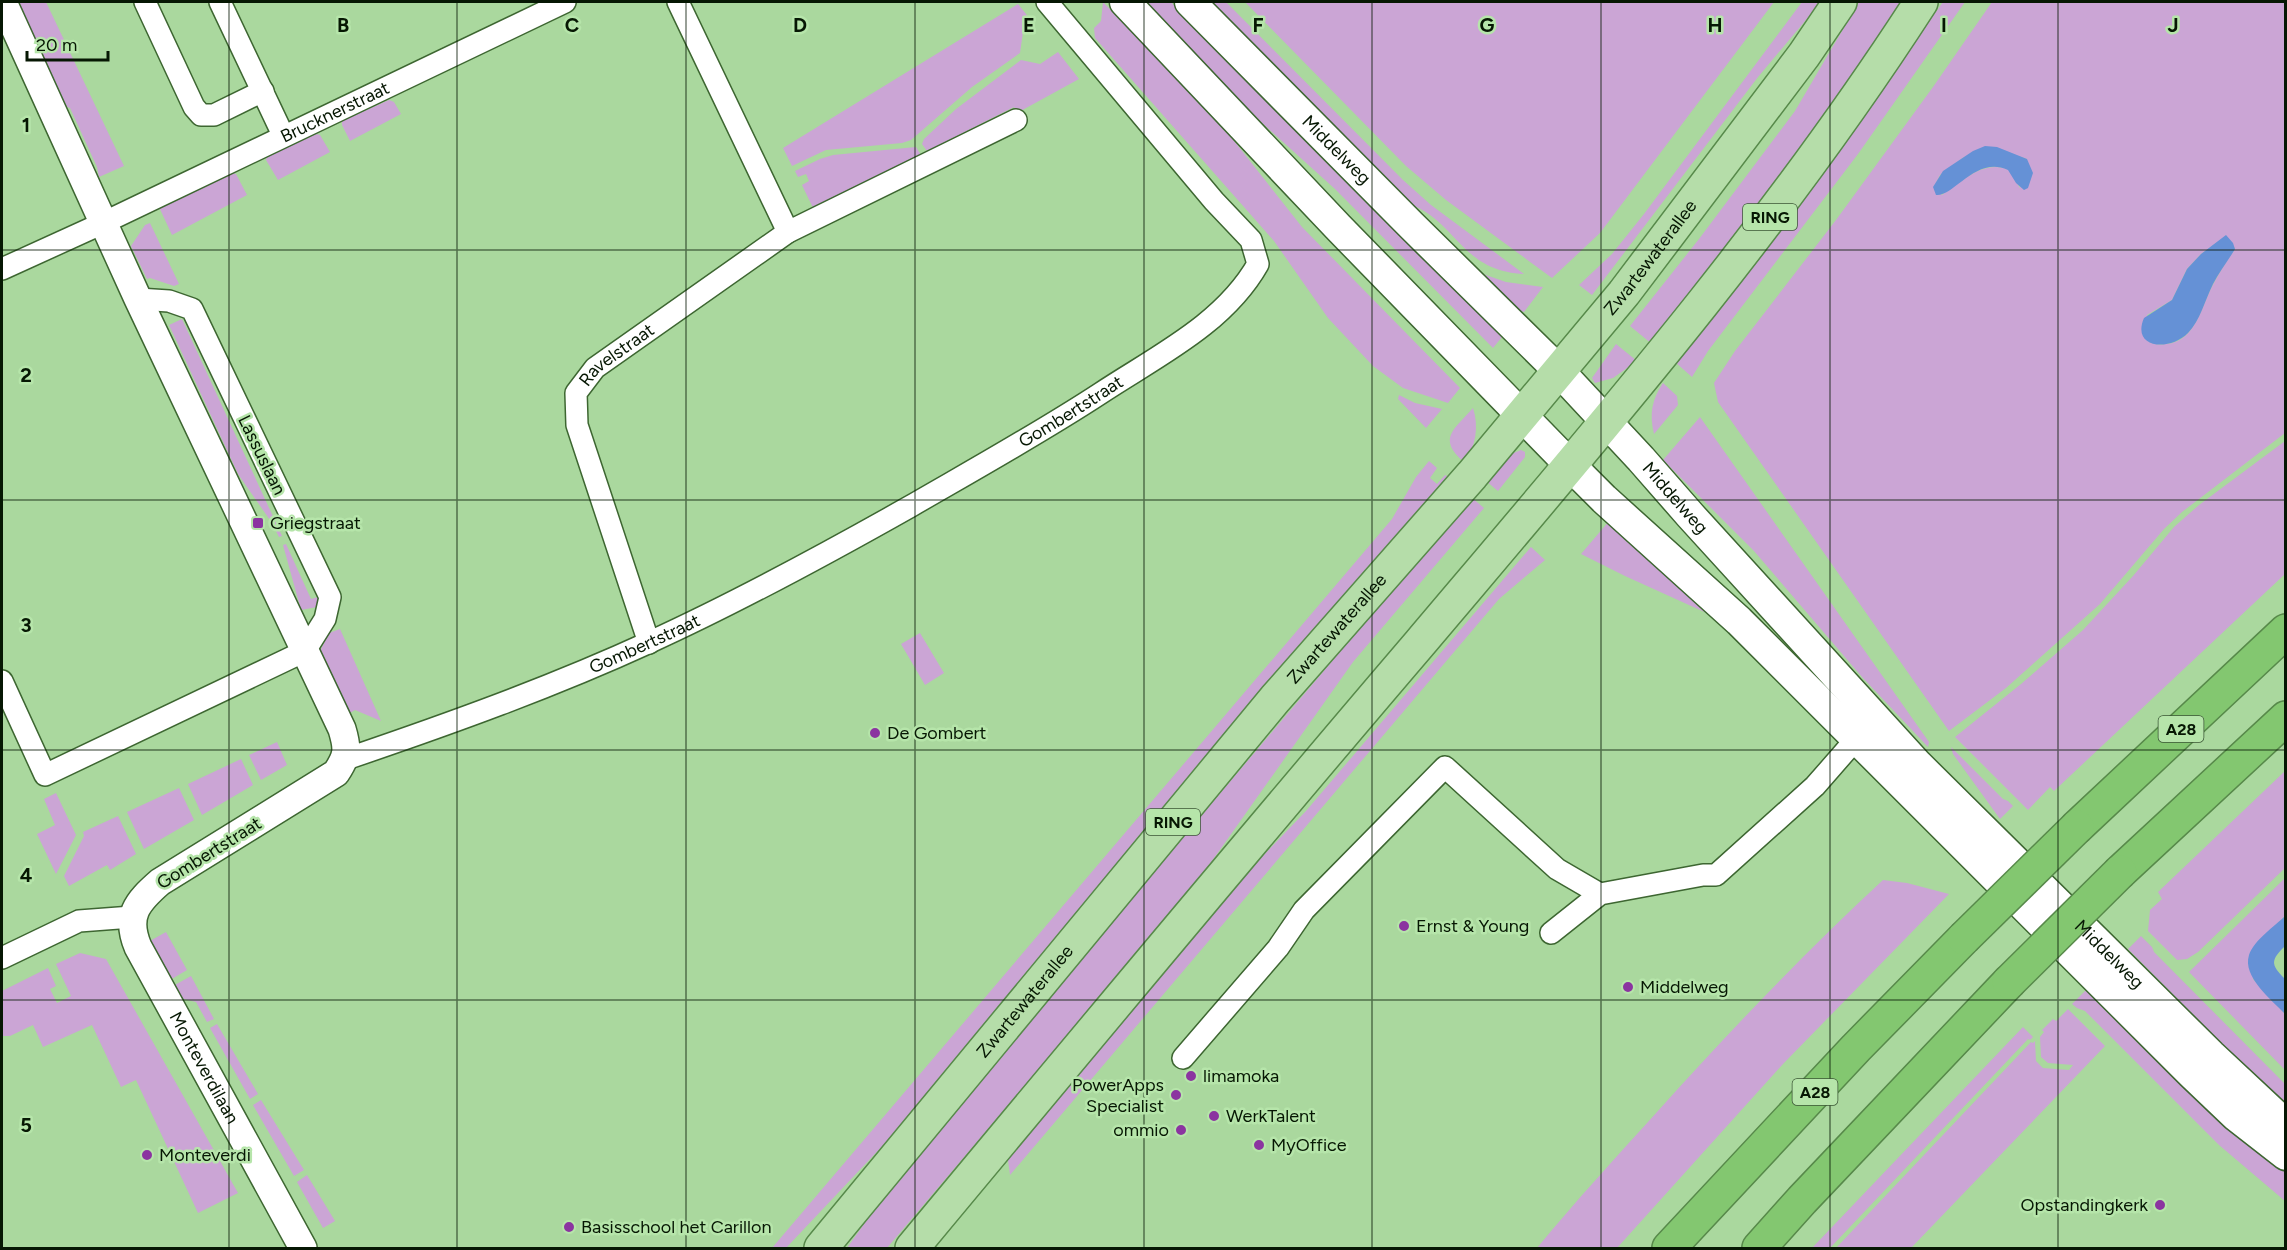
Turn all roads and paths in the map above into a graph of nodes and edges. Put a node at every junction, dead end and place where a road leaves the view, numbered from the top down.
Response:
1 (3, 2) edge
2 (145, 2) edge
3 (220, 2) edge
4 (565, 2) edge
5 (678, 2) edge
6 (1047, 2) edge
7 (1125, 2) edge
8 (1190, 2) edge
9 (1840, 2) edge
10 (1921, 2) edge
11 (263, 92) junction
12 (1016, 120) dead end
13 (284, 135) junction
14 (103, 223) junction
15 (788, 232) junction
16 (2, 269) edge
17 (138, 299) junction
18 (1559, 371) junction
19 (1522, 415) junction
20 (1607, 423) junction
21 (1571, 466) junction
22 (2286, 631) edge
23 (649, 643) junction
24 (305, 651) junction
25 (2, 681) edge
26 (2286, 718) edge
27 (1857, 738) junction
28 (346, 759) junction
29 (1600, 894) junction
30 (132, 917) junction
31 (1551, 933) dead end
32 (2, 958) edge
33 (1183, 1058) dead end
34 (2286, 1125) edge
35 (2286, 1155) edge
36 (303, 1248) edge
37 (821, 1248) edge
38 (912, 1248) edge
39 (1669, 1248) edge
40 (1759, 1248) edge

1 - 14 street
2 - 11 street
3 - 11 street
4 - 13 street, Brucknerstraat
5 - 15 street
6 - 23 street, Gombertstraat
7 - 19 main road, Middelweg
8 - 18 main road, Middelweg
9 - 18 main road, Zwartewaterallee / RING
10 - 20 main road, RING
11 - 13 street
12 - 15 street, Ravelstraat
13 - 14 street, Brucknerstraat
14 - 16 street
14 - 17 street
15 - 23 street, Ravelstraat
17 - 24 street
17 - 24 street, Lassuslaan
18 - 19 main road, Zwartewaterallee / RING
18 - 20 main road, Middelweg
19 - 21 main road, Middelweg
19 - 37 main road, Zwartewaterallee / RING
20 - 21 main road, RING
20 - 34 main road, Middelweg
21 - 27 main road, Middelweg
21 - 38 main road, RING
22 - 39 highway, A28, bridge
23 - 28 street, Gombertstraat
24 - 25 street
24 - 28 street
26 - 40 highway, bridge
27 - 29 street
27 - 35 main road, Middelweg
28 - 30 street, Gombertstraat
29 - 31 street
29 - 33 street
30 - 32 street
30 - 36 street, Monteverdilaan

